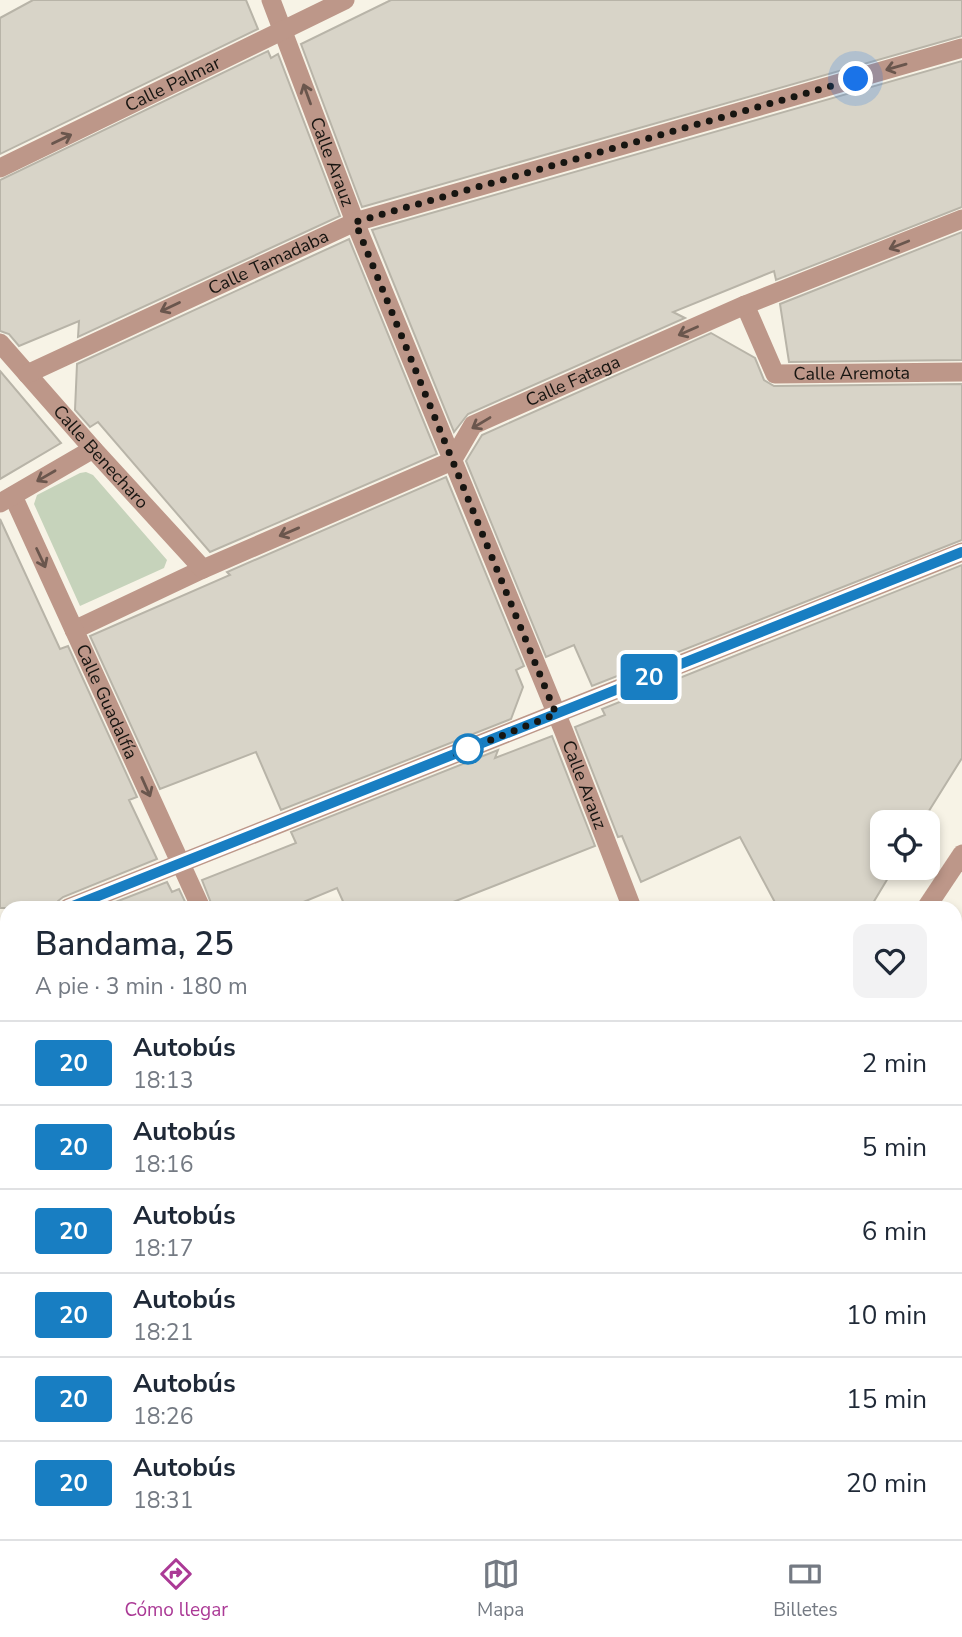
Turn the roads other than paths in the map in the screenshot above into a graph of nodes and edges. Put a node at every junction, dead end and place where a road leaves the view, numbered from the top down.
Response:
1 (271, 0) edge
2 (345, 0) edge
3 (284, 32) junction
4 (962, 48) edge
5 (0, 168) edge
6 (962, 219) edge
7 (355, 222) junction
8 (746, 305) junction
9 (0, 343) edge
10 (962, 372) edge
11 (27, 373) junction
12 (93, 449) junction
13 (452, 461) junction
14 (6, 499) edge
15 (962, 552) edge
16 (203, 569) junction
17 (74, 629) junction
18 (556, 714) junction
19 (962, 854) edge
20 (181, 863) junction
21 (86, 901) edge
22 (198, 901) edge
23 (629, 901) edge
24 (931, 901) edge
25 (962, 1529) edge
26 (962, 1539) edge

1 - 3 street, Calle Arauz
2 - 3 street, Calle Palmar
5 -> 3 street, Calle Palmar
7 -> 3 street, Calle Arauz
4 -> 7 street, Calle Tamadaba
6 -> 8 street, Calle Fataga
7 -> 11 street, Calle Tamadaba
7 - 13 street, Calle Arauz
8 - 10 street, Calle Aremota
8 -> 13 street, Calle Fataga
9 - 11 street, Calle Benecharo
11 - 12 street, Calle Benecharo
12 -> 14 street
12 - 16 street, Calle Benecharo
13 -> 16 street
13 - 18 street, Calle Arauz
14 -> 17 street, Calle Guadalfía
15 - 18 street
16 - 17 street
17 -> 20 street, Calle Guadalfía
18 - 20 street
18 - 23 street, Calle Arauz
19 - 24 street
20 - 21 street
20 - 22 street, Calle Guadalfía
25 - 26 street

